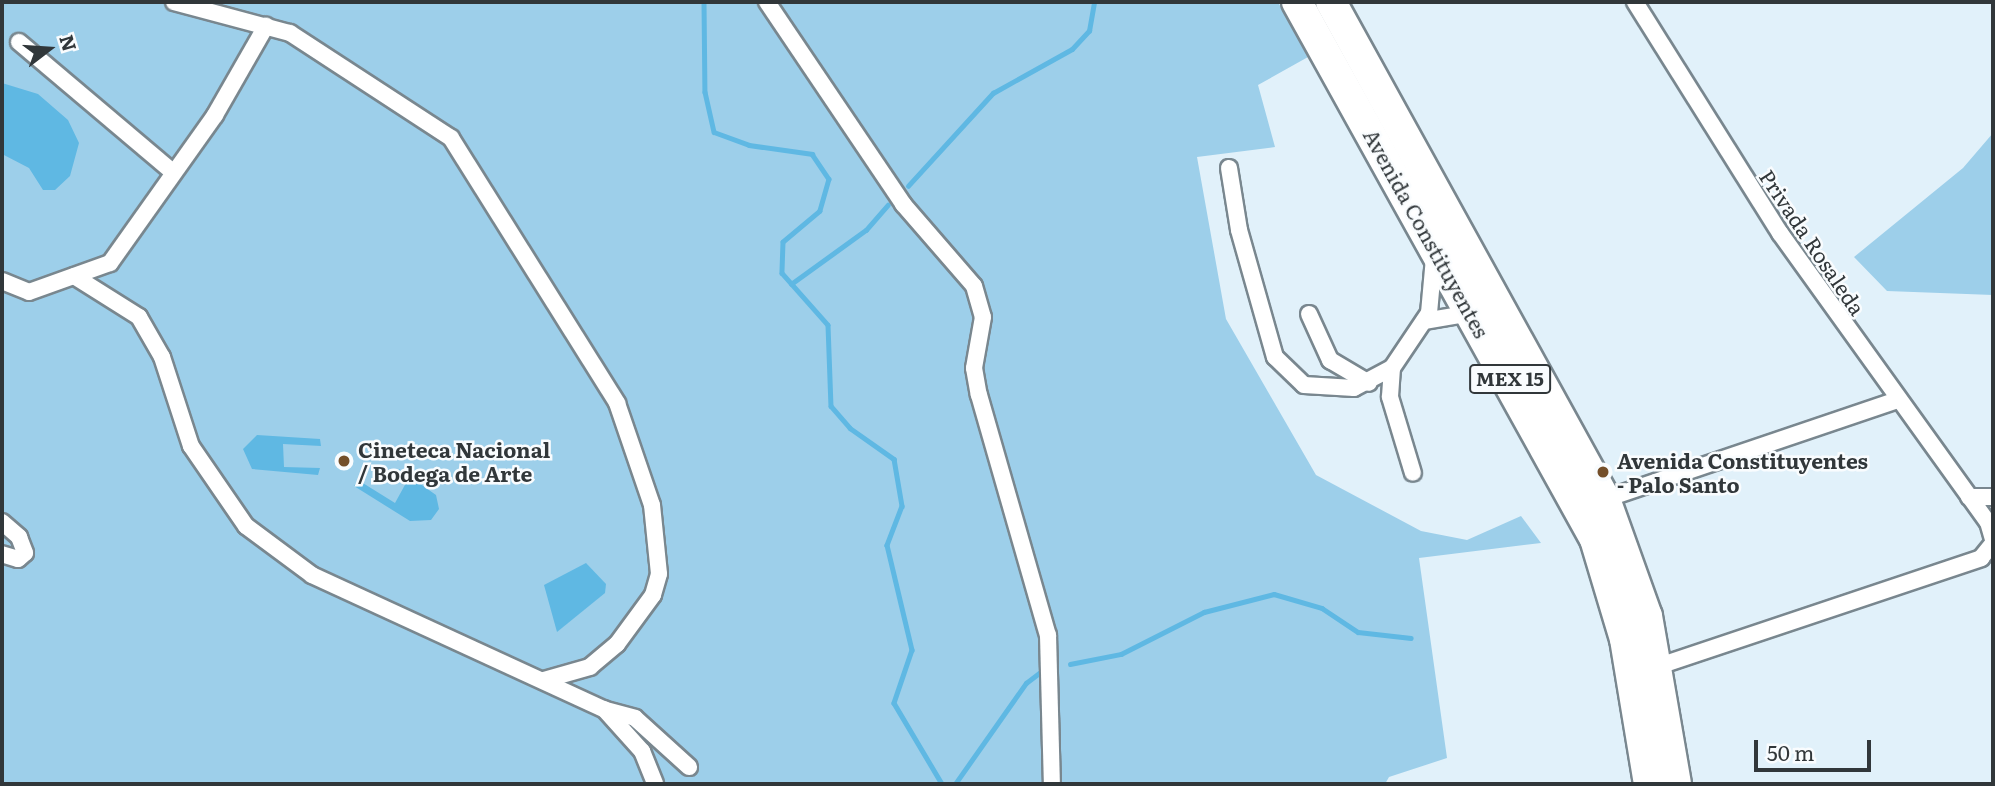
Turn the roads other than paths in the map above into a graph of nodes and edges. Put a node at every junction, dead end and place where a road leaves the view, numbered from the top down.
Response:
1 (174, 2) edge
2 (767, 2) edge
3 (1297, 2) edge
4 (1331, 2) edge
5 (1634, 2) edge
6 (267, 26) junction
7 (19, 43) dead end
8 (1229, 168) dead end
9 (173, 172) junction
10 (1434, 245) junction
11 (74, 276) junction
12 (2, 281) edge
13 (1472, 313) junction
14 (1309, 314) dead end
15 (1424, 321) junction
16 (1391, 369) junction
17 (1369, 383) junction
18 (1898, 400) junction
19 (1413, 473) dead end
20 (1969, 497) junction
21 (1993, 497) edge
22 (1605, 499) junction
23 (2, 522) edge
24 (1993, 541) edge
25 (2, 554) edge
26 (1659, 666) junction
27 (544, 680) junction
28 (604, 709) junction
29 (689, 767) dead end
30 (655, 784) edge
31 (1052, 784) edge
32 (1650, 784) edge
33 (1676, 784) edge

1 - 6 street
2 - 31 street
3 - 10 highway, Avenida Constituyentes / MEX 15
4 - 22 highway, Avenida Constituyentes / MEX 15
5 - 18 street, Privada Rosaleda
6 - 9 street
6 - 27 street
7 - 9 street
8 - 17 street
9 - 11 street
10 - 13 highway, Avenida Constituyentes / MEX 15
10 - 15 street
11 - 12 street
11 - 27 street
13 - 15 street
13 - 32 highway, Avenida Constituyentes / MEX 15
14 - 17 street
15 - 16 street
16 - 17 street
16 - 19 street
18 - 20 street, Privada Rosaleda
18 - 22 street
20 - 21 street
20 - 24 street, Privada Rosaleda
22 - 26 highway, Avenida Constituyentes / MEX 15
23 - 25 street
24 - 26 street, Privada Rosaleda
26 - 33 highway, Avenida Constituyentes / MEX 15
27 - 28 street
28 - 29 street
28 - 30 street

